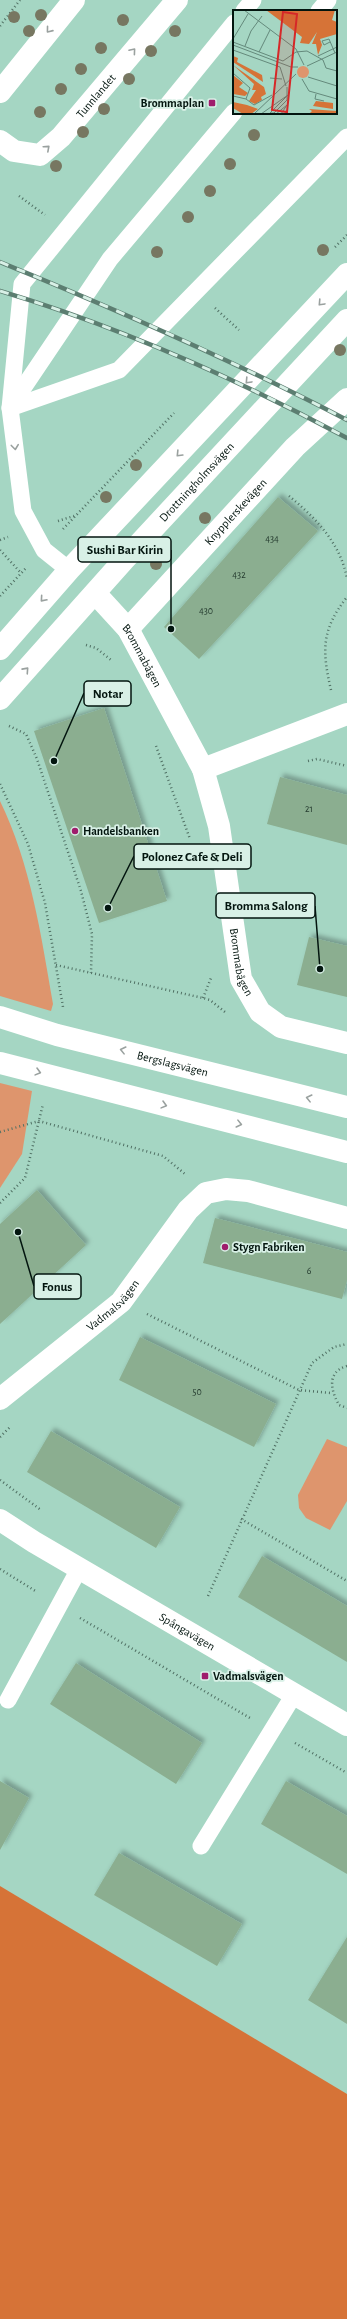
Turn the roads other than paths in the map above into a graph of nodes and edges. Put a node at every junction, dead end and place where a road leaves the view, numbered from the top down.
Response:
1 (74, 0) edge
2 (176, 0) edge
3 (253, 0) edge
4 (328, 0) edge
5 (245, 10) edge
6 (320, 10) edge
7 (233, 24) edge
8 (0, 92) edge
9 (233, 113) edge
10 (347, 137) edge
11 (0, 141) edge
12 (347, 274) edge
13 (347, 320) edge
14 (347, 399) edge
15 (10, 408) junction
16 (69, 570) junction
17 (95, 593) junction
18 (128, 629) junction
19 (0, 648) edge
20 (0, 699) edge
21 (347, 714) edge
22 (203, 768) junction
23 (0, 1018) edge
24 (347, 1043) edge
25 (0, 1063) edge
26 (347, 1107) edge
27 (347, 1152) edge
28 (347, 1218) edge
29 (0, 1399) edge
30 (0, 1520) edge
31 (80, 1569) junction
32 (295, 1693) junction
33 (8, 1700) dead end
34 (347, 1725) edge
35 (201, 1846) dead end

1 -> 8 street
11 -> 2 street, Tunnlandet
3 - 5 lane
4 - 6 lane
7 - 15 lane
9 - 15 lane
10 - 15 lane
12 -> 16 street
13 - 17 street, Drottningholmsvägen
14 - 18 street, Knypplerskevägen
15 -> 16 lane
16 - 17 street, Brommabågen
16 -> 19 street
17 - 18 street, Brommabågen
20 -> 17 street, Drottningholmsvägen
18 - 22 street, Brommabågen
21 - 22 street
22 - 24 street, Brommabågen
26 -> 23 street, Bergslagsvägen
25 -> 27 street
28 - 29 street, Vadmalsvägen
30 - 31 street, Spångavägen
31 - 32 street, Spångavägen
31 - 33 lane
32 - 34 street, Spångavägen
32 - 35 lane

